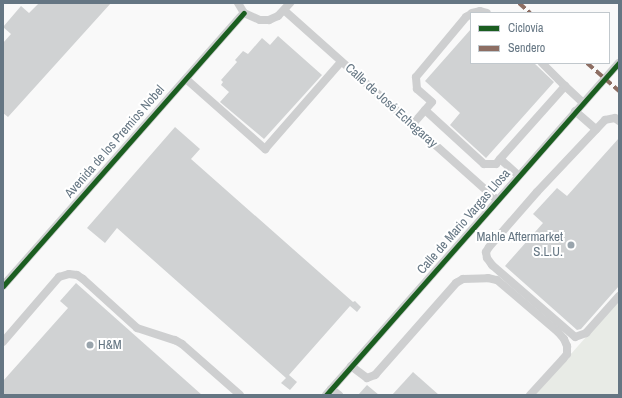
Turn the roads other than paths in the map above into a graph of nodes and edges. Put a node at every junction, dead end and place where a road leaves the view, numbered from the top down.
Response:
1 (238, 3) edge
2 (290, 3) edge
3 (285, 11) junction
4 (244, 13) junction
5 (470, 14) edge
6 (341, 62) junction
7 (619, 63) edge
8 (543, 64) edge
9 (186, 79) junction
10 (565, 86) junction
11 (583, 103) junction
12 (425, 110) junction
13 (576, 111) junction
14 (619, 121) edge
15 (412, 125) junction
16 (596, 129) junction
17 (500, 159) junction
18 (518, 175) junction
19 (497, 200) junction
20 (3, 286) edge
21 (619, 296) edge
22 (3, 342) edge
23 (351, 366) junction
24 (328, 392) edge
25 (240, 395) edge
26 (339, 395) edge
27 (530, 395) edge

1 - 4 street
2 - 3 street
3 - 4 street
3 - 6 street, Calle de José Echegaray
4 - 9 street, Avenida de los Premios Nobel
5 - 12 street
6 - 9 street
6 - 15 street, Calle de José Echegaray
7 - 11 street, Calle de Mario Vargas Llosa
8 - 10 street
9 - 20 street, Avenida de los Premios Nobel
10 - 11 street
10 - 17 street
11 - 13 street, Calle de Mario Vargas Llosa
12 - 15 street
12 - 17 street
13 - 16 street
13 - 18 street, Calle de Mario Vargas Llosa
14 - 16 street
15 - 19 street, Calle de José Echegaray
16 - 21 street
17 - 18 street
18 - 19 street, Calle de Mario Vargas Llosa
19 - 23 street, Calle de Mario Vargas Llosa
22 - 25 street
23 - 24 street, Calle de Mario Vargas Llosa
23 - 27 street
24 - 26 street

